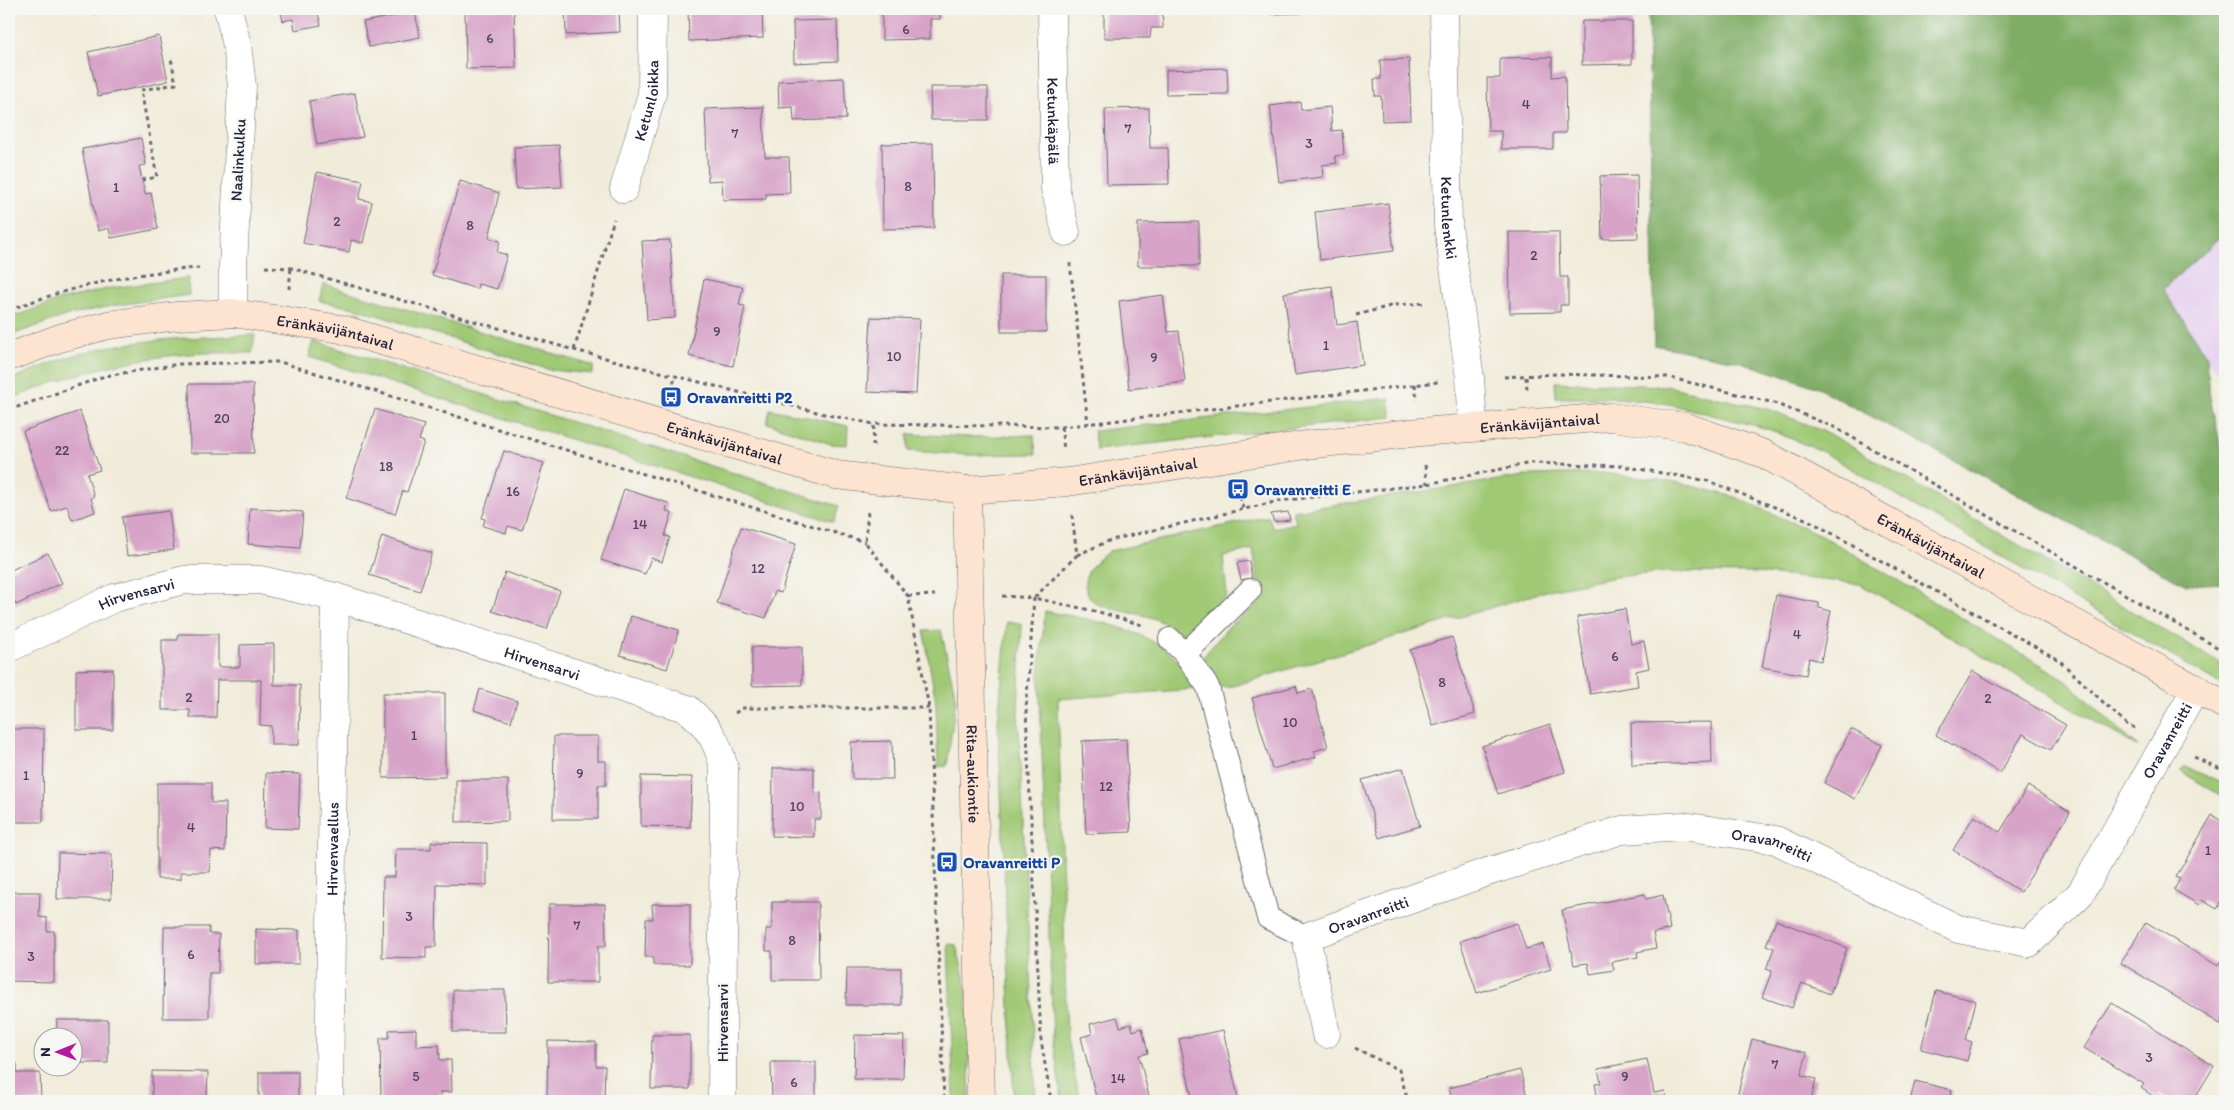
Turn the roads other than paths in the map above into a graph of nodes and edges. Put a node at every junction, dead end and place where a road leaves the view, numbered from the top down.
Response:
1 (228, 9) edge
2 (653, 9) edge
3 (1052, 9) edge
4 (1444, 9) edge
5 (624, 188) road end
6 (1066, 232) road end
7 (233, 313) junction
8 (9, 357) edge
9 (1473, 426) junction
10 (968, 490) junction
11 (1250, 590) dead end
12 (334, 597) junction
13 (9, 648) edge
14 (2196, 688) junction
15 (2225, 705) edge
16 (1306, 937) junction
17 (1326, 1034) road end
18 (979, 1057) junction
19 (329, 1101) edge
20 (722, 1101) edge
21 (981, 1101) edge
22 (990, 1101) edge

1 - 7 street, Naalinkulku
2 - 5 street, Ketunloikka
3 - 6 street, Ketunkäpälä
4 - 9 street, Ketunlenkki
7 - 8 street, Eränkävijäntaival
7 - 10 street, Eränkävijäntaival
9 - 10 street, Eränkävijäntaival
9 - 14 street, Eränkävijäntaival
10 - 18 street, Rita-aukiontie
11 - 16 lane
12 - 13 street, Hirvensarvi
12 - 19 street, Hirvenvaellus
12 - 20 street, Hirvensarvi
14 - 15 street, Eränkävijäntaival
14 - 16 street, Oravanreitti
16 - 17 street, Oravanreitti
18 - 21 street, Rita-aukiontie
18 - 22 street, Rita-aukiontie

